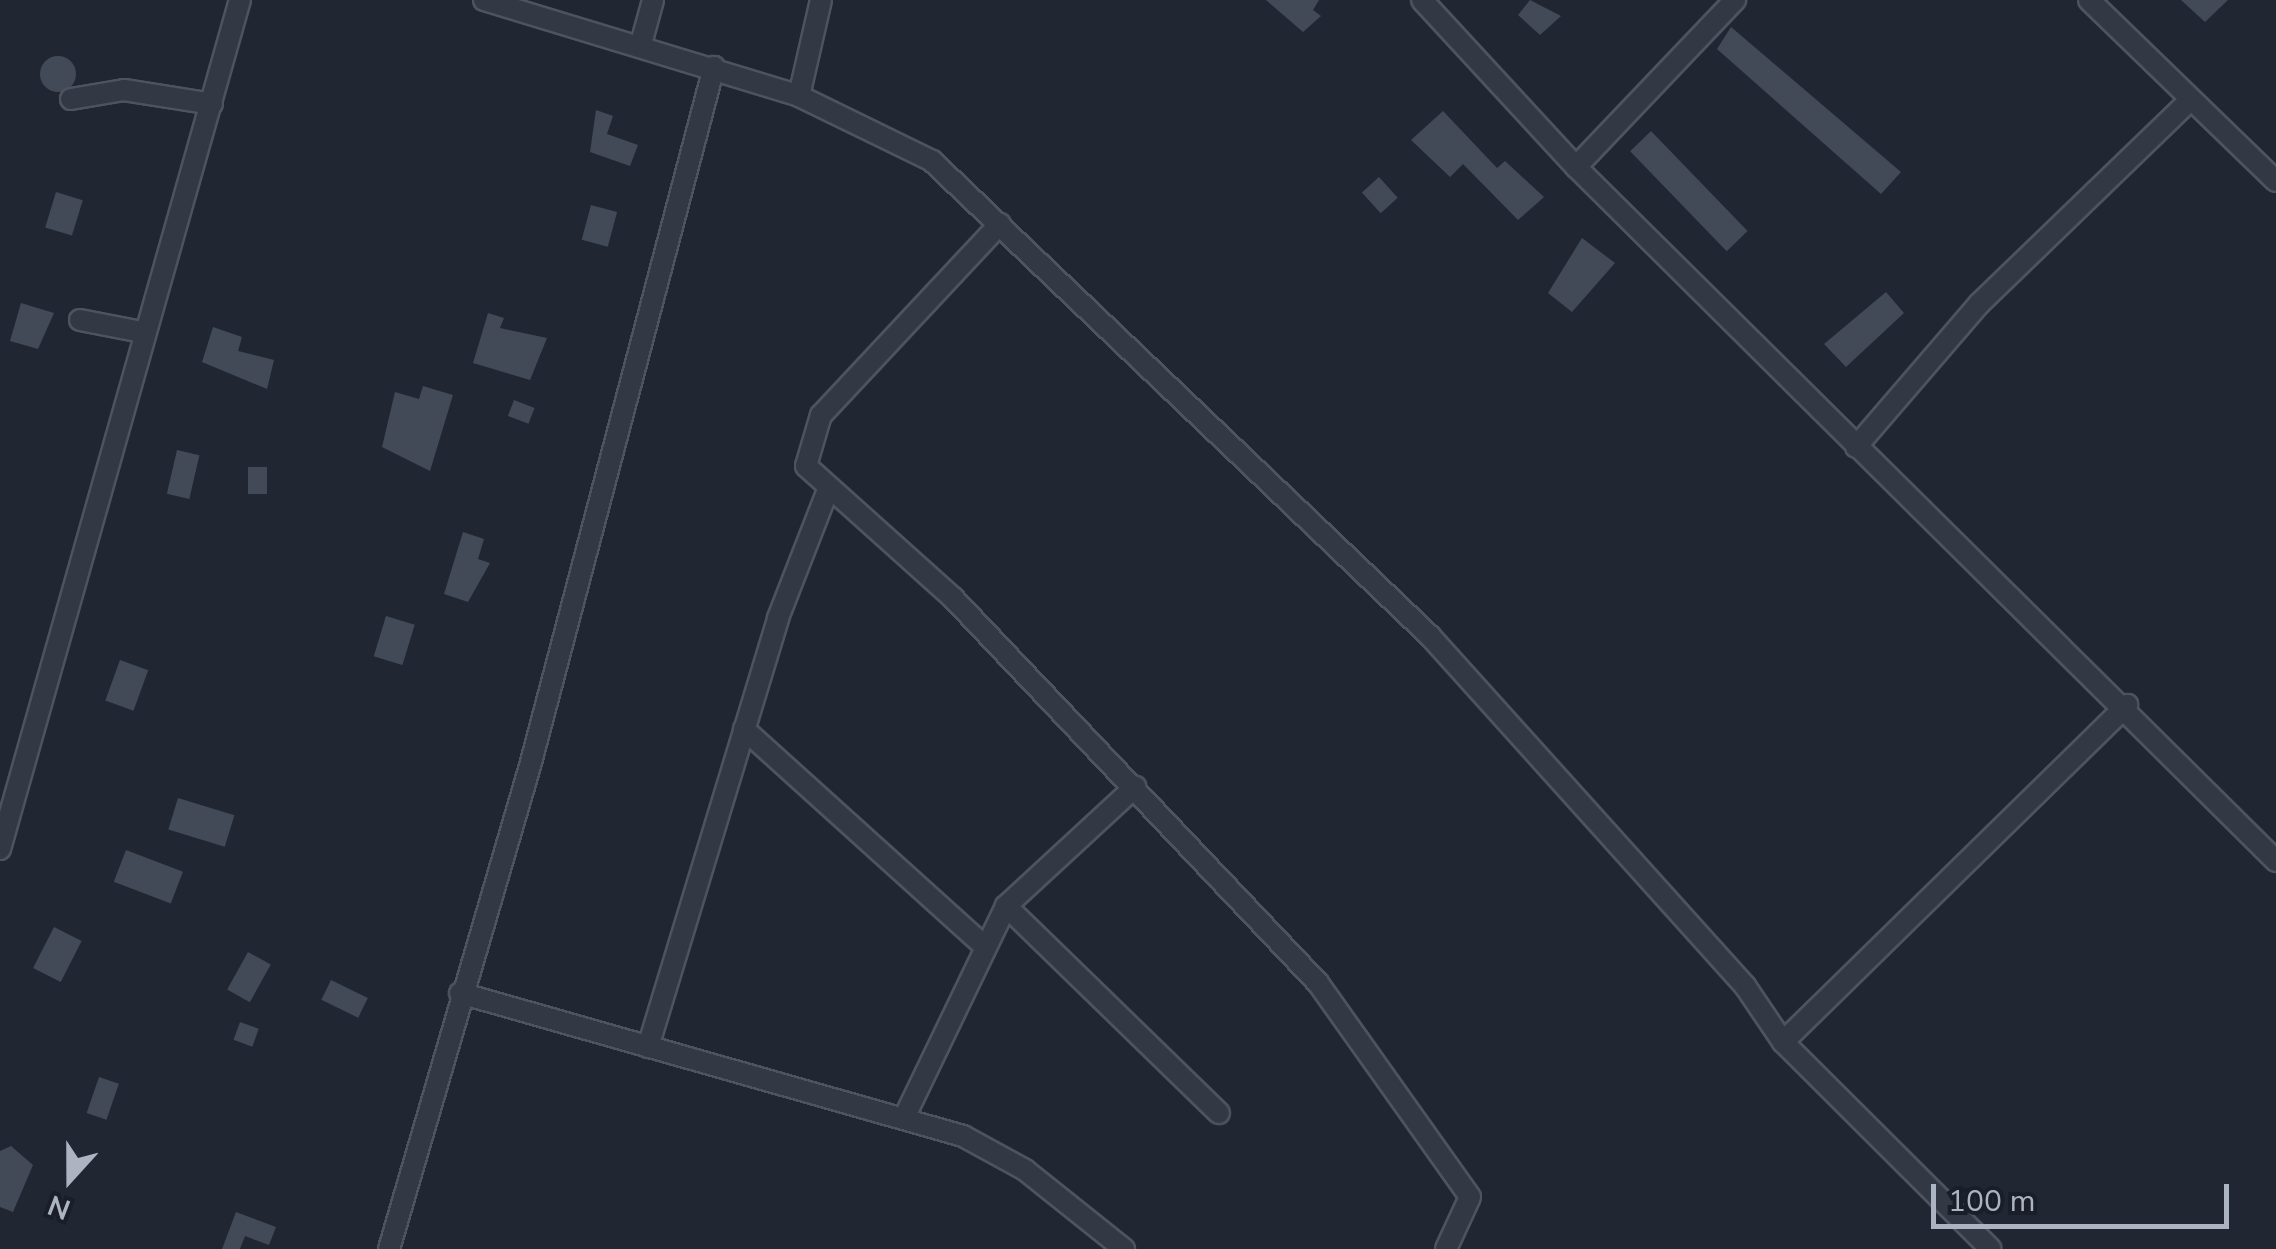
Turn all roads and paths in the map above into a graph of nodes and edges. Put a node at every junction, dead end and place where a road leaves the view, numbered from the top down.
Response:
1 (240, 0) edge
2 (484, 0) edge
3 (653, 0) edge
4 (821, 0) edge
5 (1422, 0) edge
6 (1735, 0) edge
7 (2089, 0) edge
8 (641, 44) junction
9 (714, 67) junction
10 (799, 96) junction
11 (71, 99) dead end
12 (2189, 102) junction
13 (212, 104) junction
14 (1576, 167) junction
15 (2276, 181) edge
16 (1000, 224) junction
17 (80, 320) dead end
18 (142, 332) junction
19 (1856, 447) junction
20 (827, 492) junction
21 (2127, 705) junction
22 (744, 729) junction
23 (1135, 787) junction
24 (0, 849) edge
25 (2276, 861) edge
26 (1006, 906) junction
27 (982, 944) junction
28 (460, 993) junction
29 (1784, 1042) junction
30 (648, 1047) junction
31 (1219, 1113) dead end
32 (904, 1118) junction
33 (389, 1249) edge
34 (1124, 1249) edge
35 (1446, 1249) edge
36 (1991, 1249) edge

1 - 13 street
2 - 8 street
3 - 8 street
4 - 10 street
5 - 14 street
6 - 14 street
7 - 12 street
8 - 9 street
9 - 10 street
9 - 28 street
10 - 16 street
11 - 13 street
12 - 15 street
12 - 19 street
13 - 18 street
14 - 19 street
16 - 20 street
16 - 29 street
17 - 18 street
18 - 24 street
19 - 21 street
20 - 22 street
20 - 23 street
21 - 25 street
21 - 29 street
22 - 27 street
22 - 30 street
23 - 26 street
23 - 35 street
26 - 27 street
26 - 31 street
27 - 32 street
28 - 30 street
28 - 33 street
29 - 36 street
30 - 32 street
32 - 34 street

